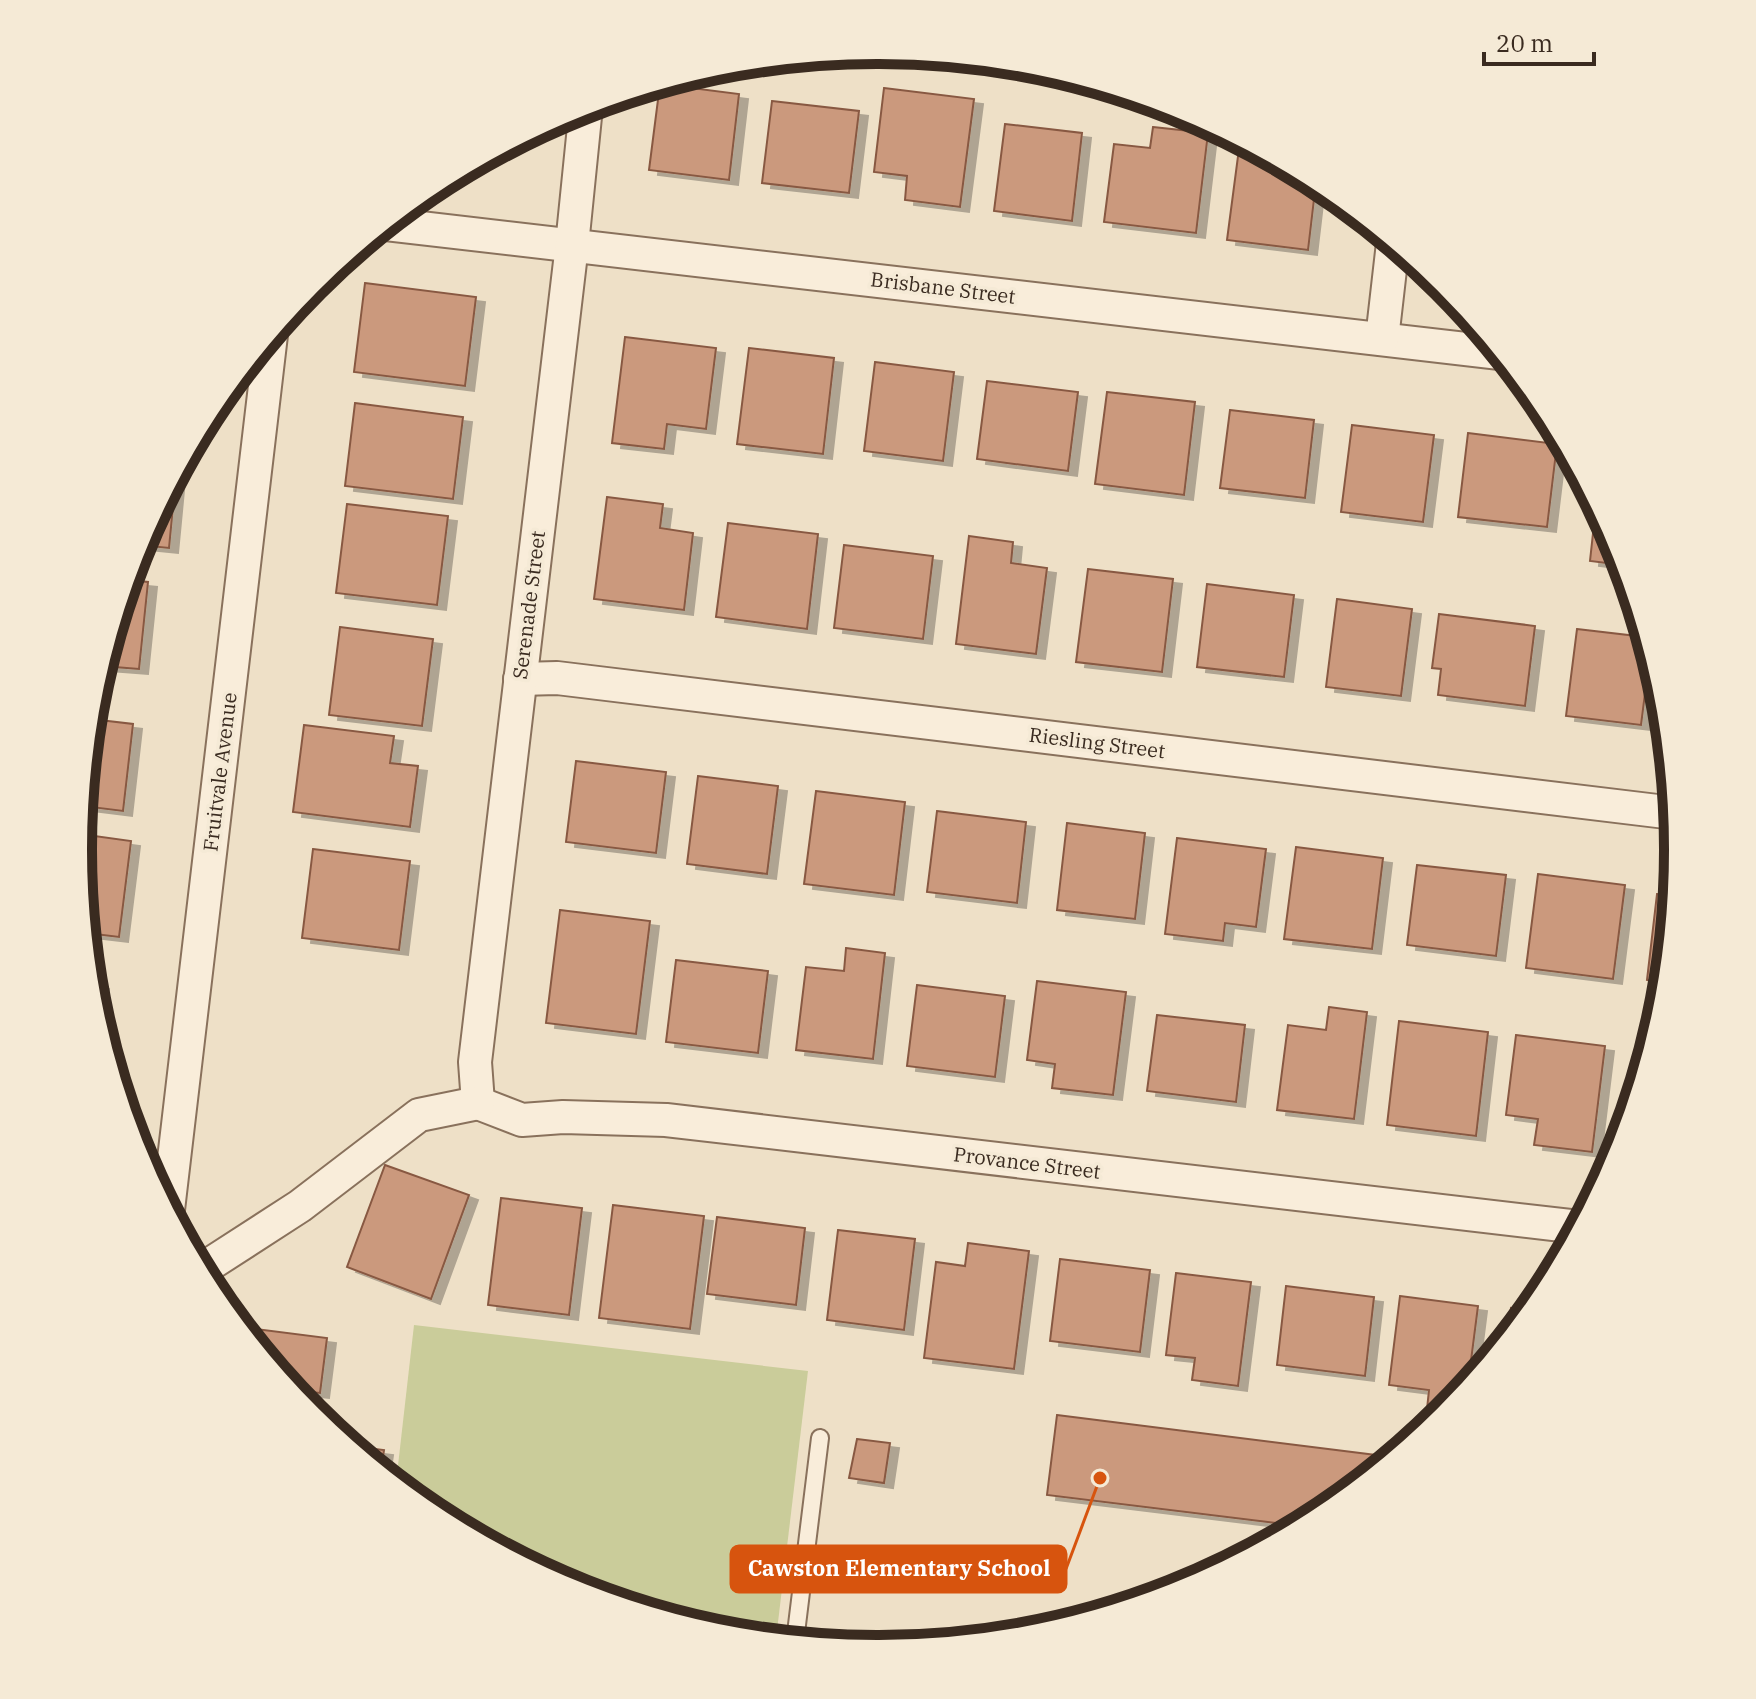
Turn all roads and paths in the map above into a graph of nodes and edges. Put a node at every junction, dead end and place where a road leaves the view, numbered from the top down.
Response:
1 (585, 121) edge
2 (401, 226) edge
3 (572, 245) junction
4 (1392, 255) edge
5 (1382, 339) junction
6 (1485, 351) edge
7 (269, 354) edge
8 (520, 679) junction
9 (1663, 812) edge
10 (478, 1103) junction
11 (170, 1189) edge
12 (1567, 1226) edge
13 (211, 1263) edge
14 (820, 1438) dead end
15 (796, 1630) edge

1 - 3 street, Serenade Street
2 - 3 street, Brisbane Street
3 - 5 street, Brisbane Street
3 - 8 street, Serenade Street
4 - 5 street
5 - 6 street, Brisbane Street
7 - 11 street, Fruitvale Avenue
8 - 9 street, Riesling Street
8 - 10 street, Serenade Street
10 - 12 street, Provance Street
10 - 13 street
14 - 15 lane

